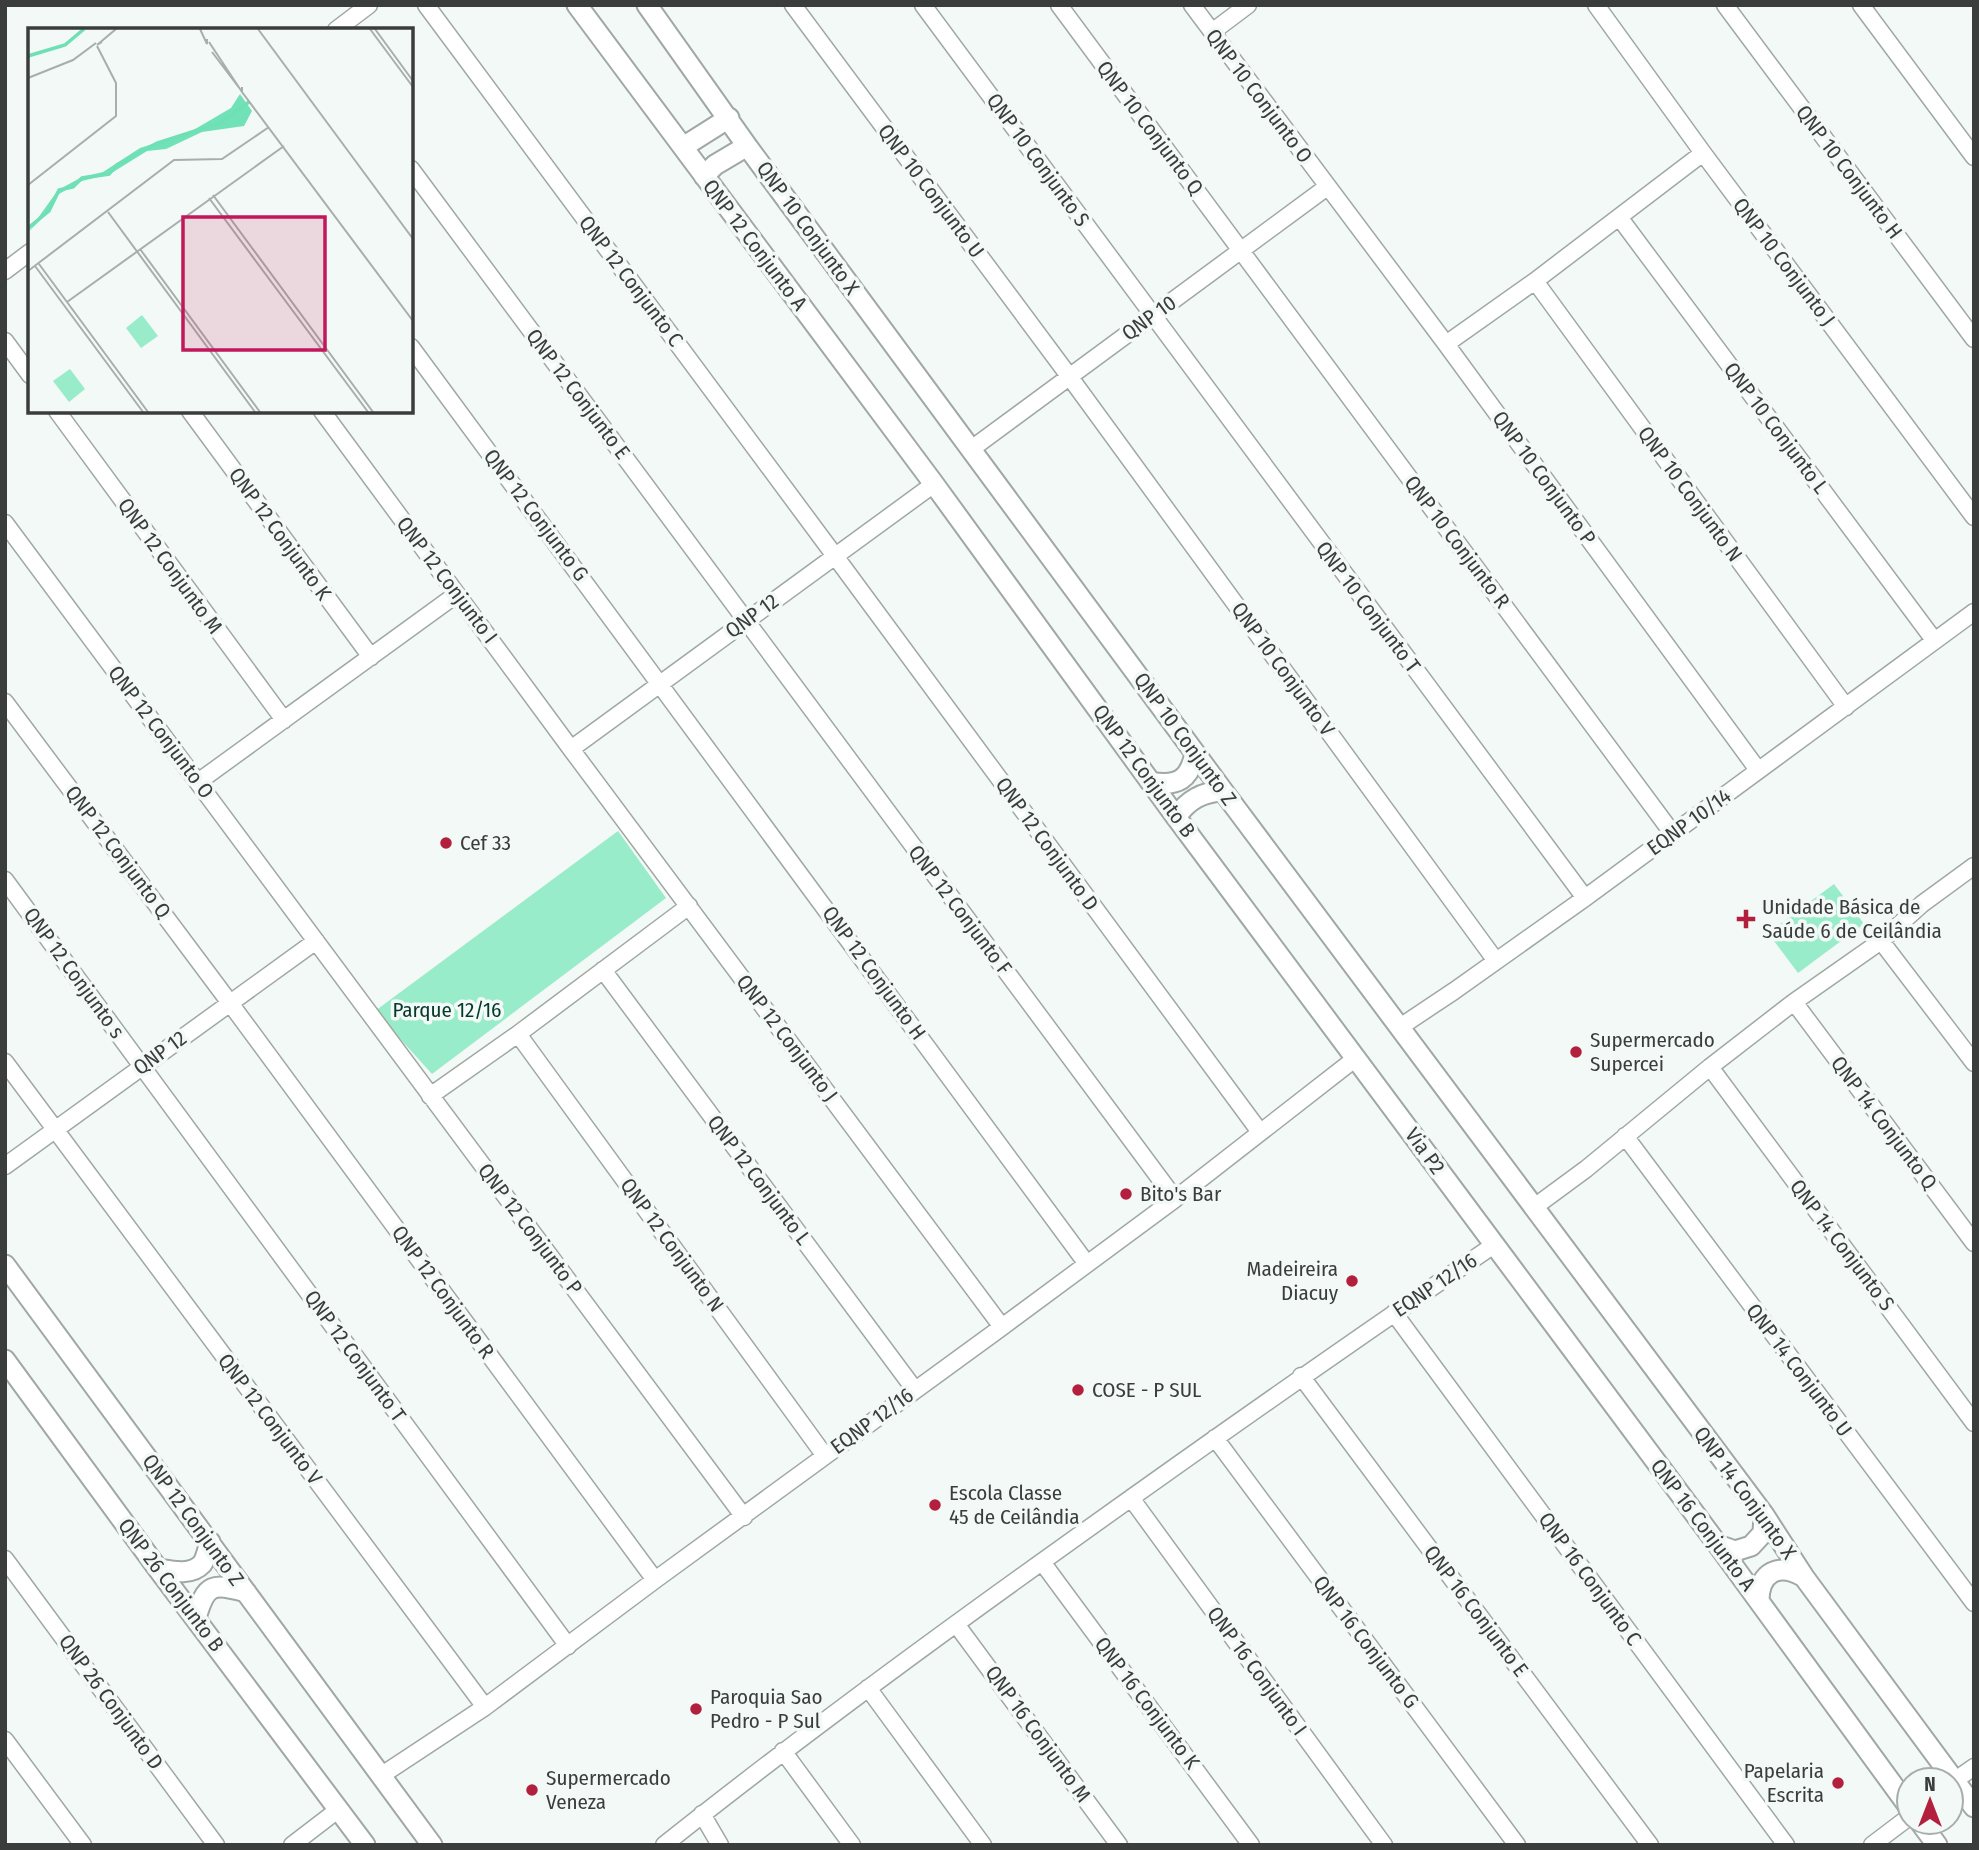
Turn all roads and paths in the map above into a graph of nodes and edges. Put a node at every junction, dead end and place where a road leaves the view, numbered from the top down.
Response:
1 (369, 5) edge
2 (426, 5) edge
3 (577, 5) edge
4 (647, 5) edge
5 (793, 5) edge
6 (923, 5) edge
7 (1059, 5) edge
8 (1192, 5) edge
9 (1248, 5) edge
10 (1596, 5) edge
11 (1725, 5) edge
12 (1861, 5) edge
13 (339, 28) edge
14 (1212, 32) junction
15 (729, 118) junction
16 (747, 146) junction
17 (683, 147) junction
18 (1703, 153) junction
19 (1974, 157) edge
20 (413, 172) edge
21 (704, 176) junction
22 (1327, 187) junction
23 (1619, 217) junction
24 (1240, 250) junction
25 (28, 254) edge
26 (5, 271) edge
27 (1535, 281) junction
28 (1152, 316) junction
29 (1974, 339) edge
30 (5, 341) edge
31 (1446, 344) junction
32 (413, 350) edge
33 (28, 371) edge
34 (1069, 376) junction
35 (58, 413) edge
36 (191, 413) edge
37 (323, 413) edge
38 (970, 450) junction
39 (934, 484) junction
40 (1974, 517) edge
41 (5, 523) edge
42 (835, 556) junction
43 (457, 594) junction
44 (1974, 612) edge
45 (746, 620) junction
46 (1934, 640) junction
47 (370, 657) junction
48 (660, 683) junction
49 (5, 702) edge
50 (1846, 707) junction
51 (284, 720) junction
52 (571, 749) junction
53 (1195, 753) junction
54 (1759, 771) junction
55 (198, 782) junction
56 (1152, 782) junction
57 (1223, 791) junction
58 (1177, 817) junction
59 (1673, 834) junction
60 (1971, 872) edge
61 (5, 880) edge
62 (1585, 898) junction
63 (689, 906) junction
64 (1881, 940) junction
65 (316, 941) junction
66 (1496, 961) junction
67 (603, 970) junction
68 (1794, 1002) junction
69 (230, 1003) junction
70 (1400, 1027) junction
71 (518, 1034) junction
72 (1356, 1058) junction
73 (5, 1062) edge
74 (1974, 1063) edge
75 (143, 1066) junction
76 (1710, 1068) junction
77 (430, 1096) junction
78 (56, 1130) junction
79 (1260, 1132) junction
80 (1625, 1136) junction
81 (5, 1166) edge
82 (1175, 1199) junction
83 (1533, 1208) junction
84 (1974, 1243) edge
85 (1494, 1245) junction
86 (1087, 1264) junction
87 (5, 1265) edge
88 (1394, 1313) junction
89 (1002, 1327) junction
90 (5, 1360) edge
91 (1301, 1376) junction
92 (915, 1390) junction
93 (1974, 1423) edge
94 (1215, 1438) junction
95 (825, 1456) junction
96 (1131, 1498) junction
97 (1764, 1515) junction
98 (744, 1517) junction
99 (210, 1542) junction
100 (1718, 1545) junction
101 (5, 1559) edge
102 (1042, 1562) junction
103 (158, 1569) junction
104 (1804, 1577) junction
105 (655, 1580) junction
106 (247, 1592) junction
107 (1759, 1601) junction
108 (1974, 1603) edge
109 (196, 1618) junction
110 (956, 1623) junction
111 (568, 1646) junction
112 (868, 1688) junction
113 (485, 1707) junction
114 (5, 1740) edge
115 (783, 1751) junction
116 (1943, 1766) edge
117 (382, 1775) junction
118 (1895, 1788) edge
119 (339, 1809) junction
120 (702, 1814) junction
121 (1895, 1828) edge
122 (83, 1845) edge
123 (216, 1845) edge
124 (292, 1845) edge
125 (365, 1845) edge
126 (432, 1845) edge
127 (664, 1845) edge
128 (720, 1845) edge
129 (852, 1845) edge
130 (983, 1845) edge
131 (1119, 1845) edge
132 (1251, 1845) edge
133 (1384, 1845) edge
134 (1517, 1845) edge
135 (1650, 1845) edge
136 (1786, 1845) edge
137 (1872, 1845) edge

1 - 13 street
2 - 42 street, QNP 12 Conjunto C
3 - 17 street, QNP 12 Conjunto A
4 - 15 street, QNP 10 Conjunto X
5 - 34 street, QNP 10 Conjunto U
6 - 28 street, QNP 10 Conjunto S
7 - 24 street, QNP 10 Conjunto Q
8 - 14 street, QNP 10 Conjunto O
9 - 14 street
10 - 18 street, QNP 10 Conjunto J
11 - 29 street, QNP 10 Conjunto H
12 - 19 street
14 - 22 street, QNP 10 Conjunto O
15 - 16 street, QNP 10 Conjunto X
15 - 17 street
16 - 21 street
16 - 38 street, QNP 10 Conjunto X
17 - 21 street, QNP 12 Conjunto A
18 - 23 street
18 - 40 street, QNP 10 Conjunto J
20 - 45 street, QNP 12 Conjunto E
21 - 39 street, QNP 12 Conjunto A
22 - 24 street, QNP 10
22 - 31 street, QNP 10 Conjunto P
23 - 27 street
23 - 46 street, QNP 10 Conjunto L
24 - 28 street, QNP 10
24 - 59 street, QNP 10 Conjunto R
25 - 26 street
27 - 31 street
27 - 50 street, QNP 10 Conjunto N
28 - 34 street, QNP 10
28 - 62 street, QNP 10 Conjunto T
30 - 33 street
31 - 54 street, QNP 10 Conjunto P
32 - 48 street, QNP 12 Conjunto G
34 - 38 street, QNP 10
34 - 66 street, QNP 10 Conjunto V
35 - 51 street, QNP 12 Conjunto M
36 - 47 street, QNP 12 Conjunto K
37 - 43 street, QNP 12 Conjunto I
38 - 53 street, QNP 10 Conjunto Z
39 - 42 street, QNP 12
39 - 56 street, QNP 12 Conjunto B
41 - 55 street, QNP 12 Conjunto O
42 - 45 street, QNP 12
42 - 79 street, QNP 12 Conjunto D
43 - 47 street
43 - 52 street, QNP 12 Conjunto I
44 - 46 street, EQNP 10/14
45 - 48 street, QNP 12
45 - 82 street, QNP 12 Conjunto F
46 - 50 street, EQNP 10/14
47 - 51 street
48 - 52 street, QNP 12
48 - 86 street, QNP 12 Conjunto H
49 - 69 street, QNP 12 Conjunto Q
50 - 54 street, EQNP 10/14
51 - 55 street
52 - 63 street, QNP 12 Conjunto J
53 - 56 street
53 - 57 street, QNP 10 Conjunto Z
54 - 59 street, EQNP 10/14
55 - 65 street, QNP 12 Conjunto O
56 - 58 street, QNP 12 Conjunto B
57 - 58 street
57 - 70 street, QNP 10 Conjunto Z
58 - 72 street, QNP 12 Conjunto B
59 - 62 street, EQNP 10/14
60 - 64 street
61 - 75 street, QNP 12 Conjunto s
62 - 66 street, EQNP 10/14
63 - 67 street
63 - 89 street, QNP 12 Conjunto J
64 - 68 street
64 - 74 street
65 - 69 street, QNP 12
65 - 77 street, QNP 12 Conjunto P
66 - 70 street, EQNP 10/14
67 - 71 street
67 - 92 street, QNP 12 Conjunto L
68 - 76 street
68 - 84 street, QNP 14 Conjunto Q
69 - 75 street, QNP 12
69 - 105 street, QNP 12 Conjunto R
70 - 83 street
71 - 77 street
71 - 95 street, QNP 12 Conjunto N
72 - 79 street, EQNP 12/16
72 - 85 street, Via P2
73 - 78 street, QNP 12 Conjunto V
75 - 78 street, QNP 12
75 - 111 street, QNP 12 Conjunto T
76 - 80 street
76 - 93 street, QNP 14 Conjunto S
77 - 98 street, QNP 12 Conjunto P
78 - 81 street, QNP 12
78 - 113 street, QNP 12 Conjunto V
79 - 82 street, EQNP 12/16
80 - 83 street
80 - 108 street, QNP 14 Conjunto U
82 - 86 street, EQNP 12/16
83 - 97 street, QNP 14 Conjunto X
85 - 88 street, EQNP 12/16
85 - 100 street, QNP 16 Conjunto A
86 - 89 street, EQNP 12/16
87 - 99 street, QNP 12 Conjunto Z
88 - 91 street, EQNP 12/16
88 - 136 street, QNP 16 Conjunto C
89 - 92 street, EQNP 12/16
90 - 103 street, QNP 26 Conjunto B
91 - 94 street, EQNP 12/16
91 - 135 street, QNP 16 Conjunto E
92 - 95 street, EQNP 12/16
94 - 96 street, EQNP 12/16
94 - 134 street, QNP 16 Conjunto G
95 - 98 street, EQNP 12/16
96 - 102 street, EQNP 12/16
96 - 133 street, QNP 16 Conjunto I
97 - 100 street
97 - 104 street, QNP 14 Conjunto X
98 - 105 street, EQNP 12/16
99 - 103 street
99 - 106 street, QNP 12 Conjunto Z
100 - 107 street, QNP 16 Conjunto A
101 - 123 street, QNP 26 Conjunto D
102 - 110 street, EQNP 12/16
102 - 132 street, QNP 16 Conjunto K
103 - 109 street, QNP 26 Conjunto B
104 - 107 street
104 - 116 street, QNP 14 Conjunto X
105 - 111 street, EQNP 12/16
106 - 109 street
106 - 117 street, QNP 12 Conjunto Z
107 - 118 street, QNP 16 Conjunto A
109 - 119 street, QNP 26 Conjunto B
110 - 112 street, EQNP 12/16
110 - 131 street, QNP 16 Conjunto M
111 - 113 street, EQNP 12/16
112 - 115 street, EQNP 12/16
112 - 130 street
113 - 117 street, EQNP 12/16
114 - 122 street
115 - 120 street, EQNP 12/16
115 - 129 street
117 - 126 street, QNP 12 Conjunto Z
119 - 124 street
119 - 125 street, QNP 26 Conjunto B
120 - 127 street, EQNP 12/16
120 - 128 street
121 - 137 street

